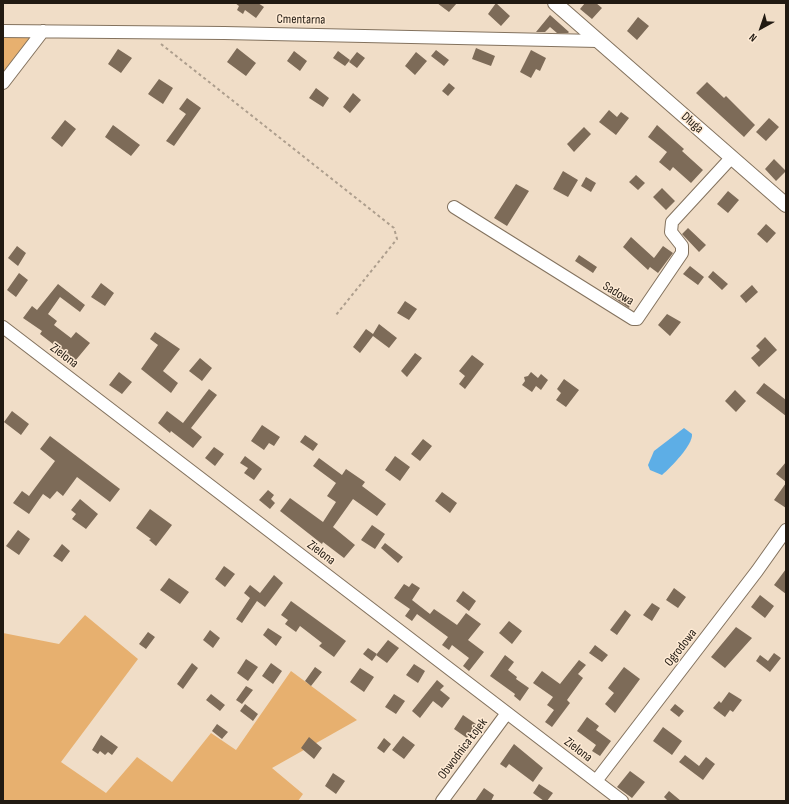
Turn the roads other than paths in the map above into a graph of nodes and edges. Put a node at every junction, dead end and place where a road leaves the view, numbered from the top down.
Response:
1 (555, 3) edge
2 (3, 30) edge
3 (43, 30) junction
4 (598, 41) junction
5 (3, 83) edge
6 (731, 158) junction
7 (786, 205) edge
8 (454, 207) dead end
9 (3, 327) edge
10 (786, 530) edge
11 (507, 713) junction
12 (596, 781) junction
13 (442, 801) edge
14 (622, 801) edge

1 - 4 street, Długa
2 - 3 street, Cmentarna
3 - 4 street, Cmentarna
3 - 5 street
4 - 6 street, Długa
6 - 7 street, Długa
6 - 8 street, Sadowa
9 - 11 street, Zielona
10 - 12 street, Ogrodowa
11 - 12 street, Zielona
11 - 13 street, Obwodnica Łojek
12 - 14 street, Zielona

